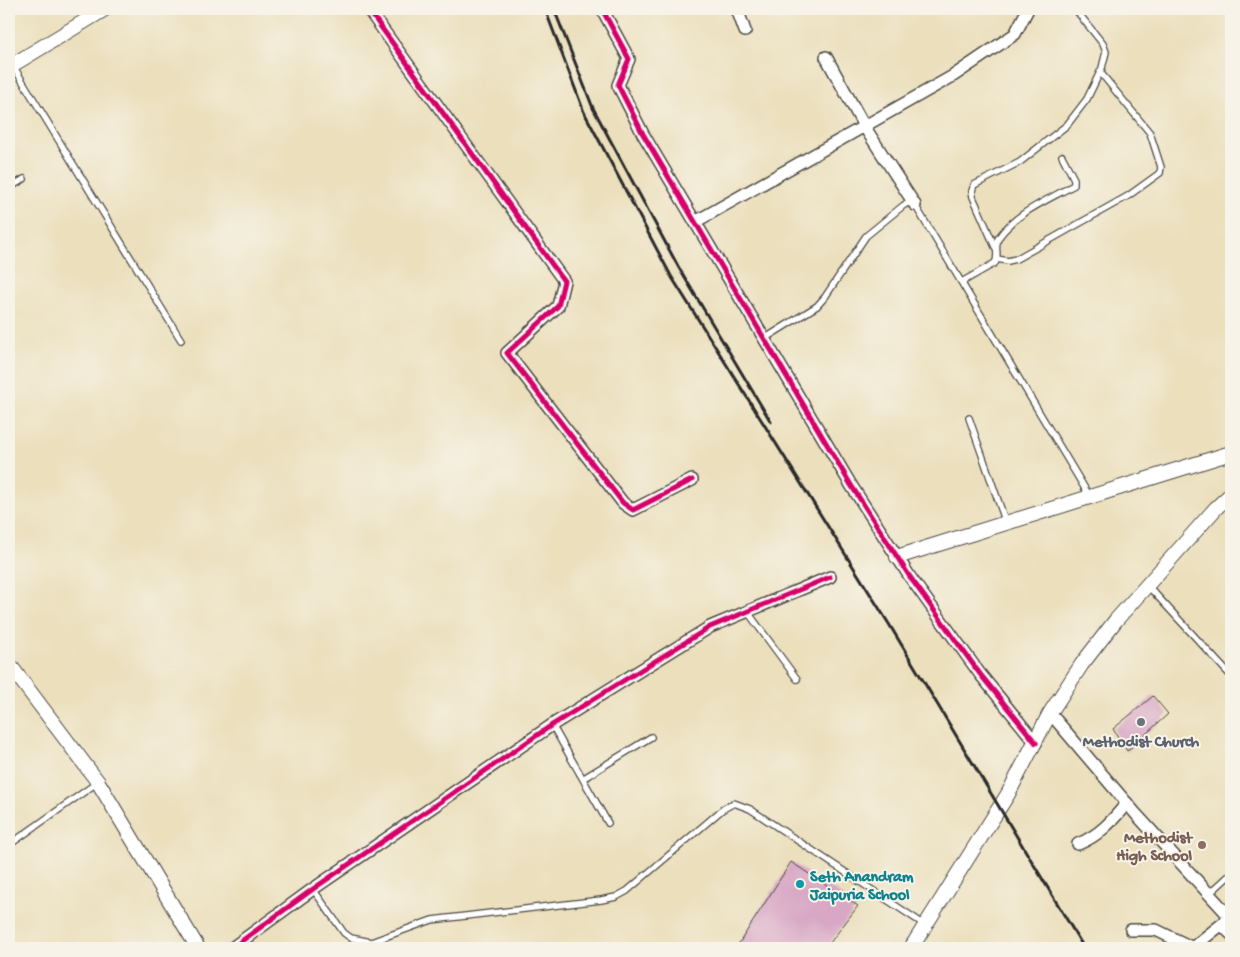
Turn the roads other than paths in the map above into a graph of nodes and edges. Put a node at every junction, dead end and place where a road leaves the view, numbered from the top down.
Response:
1 (105, 9) edge
2 (368, 9) edge
3 (602, 9) edge
4 (737, 9) edge
5 (1028, 9) edge
6 (1075, 9) edge
7 (745, 31) dead end
8 (826, 57) dead end
9 (10, 65) edge
10 (1100, 72) junction
11 (864, 126) junction
12 (1062, 156) dead end
13 (24, 179) dead end
14 (9, 188) edge
15 (915, 205) junction
16 (695, 222) junction
17 (995, 247) junction
18 (997, 259) junction
19 (962, 282) junction
20 (764, 339) junction
21 (181, 340) dead end
22 (970, 418) dead end
23 (1231, 454) edge
24 (692, 480) dead end
25 (1231, 494) edge
26 (1090, 497) junction
27 (1006, 523) junction
28 (897, 557) junction
29 (830, 577) dead end
30 (1147, 586) junction
31 (747, 611) junction
32 (9, 664) edge
33 (1231, 676) edge
34 (797, 679) dead end
35 (1050, 713) junction
36 (552, 725) junction
37 (651, 737) dead end
38 (1036, 744) junction
39 (584, 778) junction
40 (98, 782) junction
41 (1127, 804) junction
42 (608, 823) dead end
43 (1078, 844) dead end
44 (9, 845) edge
45 (1231, 874) edge
46 (313, 889) junction
47 (1209, 894) junction
48 (1228, 920) edge
49 (925, 926) junction
50 (1131, 930) dead end
51 (1231, 934) edge
52 (198, 948) edge
53 (232, 948) edge
54 (912, 948) edge
55 (1193, 948) edge

1 - 9 street
2 - 24 street
3 - 16 street
4 - 7 street
5 - 11 street
6 - 10 lane
8 - 11 street
9 - 21 lane
10 - 17 lane
10 - 18 lane
11 - 15 street
11 - 16 street
12 - 17 lane
13 - 14 lane
15 - 19 lane
15 - 20 lane
16 - 20 street
17 - 18 lane
18 - 19 lane
19 - 26 lane
20 - 28 street
22 - 27 lane
23 - 26 street
25 - 30 street
26 - 27 street
27 - 28 street
28 - 38 street
29 - 31 street
30 - 33 lane
30 - 35 street
31 - 34 lane
31 - 36 street
32 - 40 street
35 - 38 street
35 - 41 street
36 - 39 lane
36 - 46 street
37 - 39 lane
38 - 49 street
39 - 42 lane
40 - 44 lane
40 - 52 street
41 - 43 street
41 - 47 street
45 - 47 lane
46 - 49 lane
46 - 53 street
47 - 48 street
48 - 51 street
48 - 55 street
49 - 54 street
50 - 55 street

